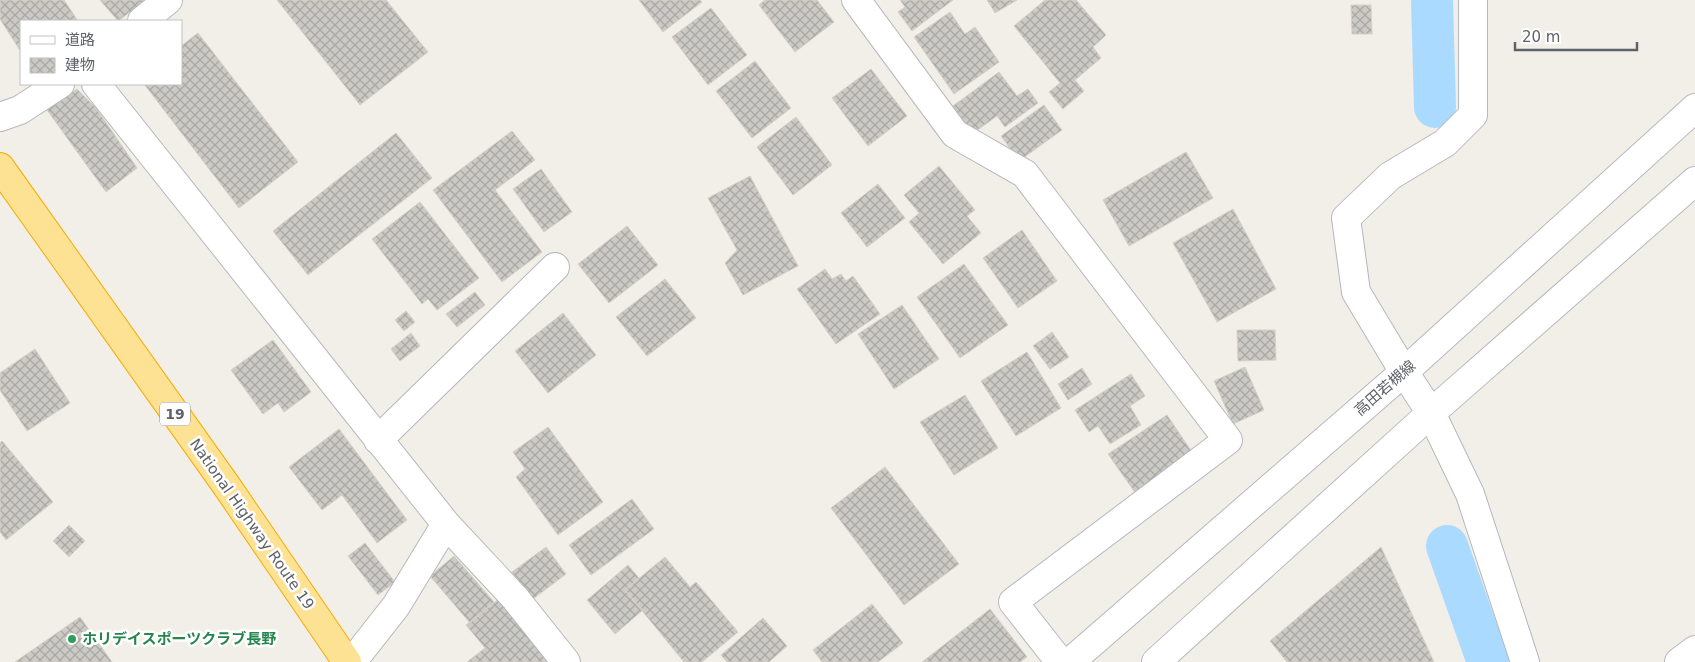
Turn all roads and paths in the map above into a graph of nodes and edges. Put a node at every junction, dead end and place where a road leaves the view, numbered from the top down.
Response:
1 (168, 0) edge
2 (856, 0) edge
3 (1473, 0) edge
4 (143, 20) edge
5 (58, 85) edge
6 (97, 85) edge
7 (1695, 108) edge
8 (0, 117) edge
9 (0, 167) edge
10 (1695, 181) edge
11 (555, 267) dead end
12 (1404, 372) junction
13 (1431, 413) junction
14 (378, 440) junction
15 (446, 524) junction
16 (1695, 650) edge
17 (347, 662) edge
18 (352, 662) edge
19 (566, 662) edge
20 (1060, 662) edge
21 (1070, 662) edge
22 (1156, 662) edge
23 (1525, 662) edge
24 (1679, 662) edge

1 - 4 street
2 - 20 street
3 - 12 street
5 - 8 street
6 - 14 street
7 - 12 street, 高田若槻線
9 - 17 highway, National Highway Route 19 / 19
10 - 13 street
11 - 14 street
12 - 13 street
12 - 21 street, 高田若槻線
13 - 22 street
13 - 23 street
14 - 15 street
15 - 18 street
15 - 19 street
16 - 24 street

